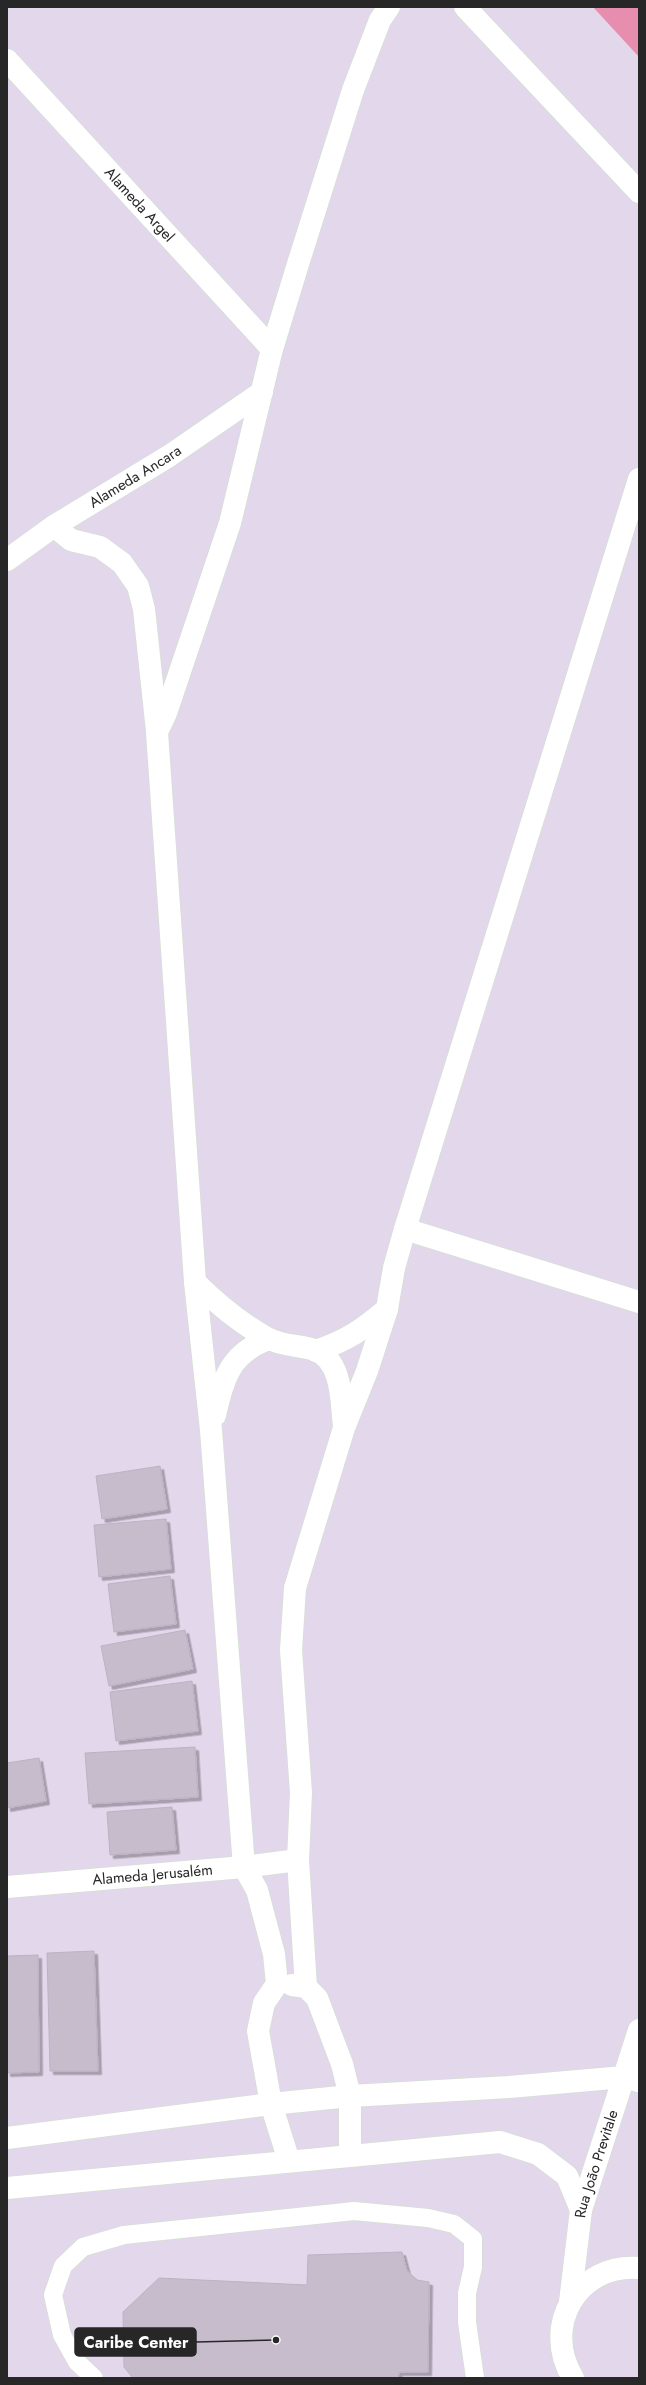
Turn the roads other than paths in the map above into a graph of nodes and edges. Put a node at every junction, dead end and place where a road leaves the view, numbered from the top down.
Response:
1 (389, 7) edge
2 (465, 7) edge
3 (7, 60) edge
4 (639, 192) edge
5 (272, 349) junction
6 (262, 392) junction
7 (639, 479) edge
8 (54, 526) junction
9 (7, 560) edge
10 (157, 732) junction
11 (405, 1229) junction
12 (195, 1282) junction
13 (639, 1302) edge
14 (387, 1309) junction
15 (269, 1339) junction
16 (316, 1351) junction
17 (344, 1428) junction
18 (211, 1430) junction
19 (298, 1860) junction
20 (244, 1867) junction
21 (7, 1887) edge
22 (277, 1984) junction
23 (306, 1987) junction
24 (639, 2030) edge
25 (631, 2079) edge
26 (350, 2096) junction
27 (271, 2104) junction
28 (7, 2138) edge
29 (350, 2155) junction
30 (289, 2161) junction
31 (7, 2188) edge
32 (581, 2210) junction
33 (639, 2268) edge
34 (570, 2302) junction
35 (94, 2378) edge
36 (475, 2378) edge
37 (573, 2378) edge

1 - 5 street
2 - 4 street
3 - 5 street, Alameda Argel
5 - 6 street
6 - 8 street, Alameda Ancara
6 - 10 street
7 - 11 street
8 - 9 street, Alameda Ancara
8 - 10 street
10 - 12 street
11 - 13 street
11 - 14 street
12 - 15 street
12 - 18 street
14 - 16 street
14 - 17 street
15 - 16 street
15 - 18 street
16 - 17 street
17 - 19 street
18 - 20 street
19 - 20 street, Alameda Jerusalém
19 - 23 street
20 - 21 street, Alameda Jerusalém
20 - 22 street
22 - 23 street
22 - 27 street
23 - 26 street
24 - 25 street, Rua João Previtale
25 - 26 street
25 - 32 street, Rua João Previtale
26 - 27 street
26 - 29 street
27 - 28 street
27 - 30 street
29 - 30 street
29 - 32 street
30 - 31 street
32 - 34 street, Rua João Previtale
33 - 34 street
34 - 37 street
35 - 36 lane

